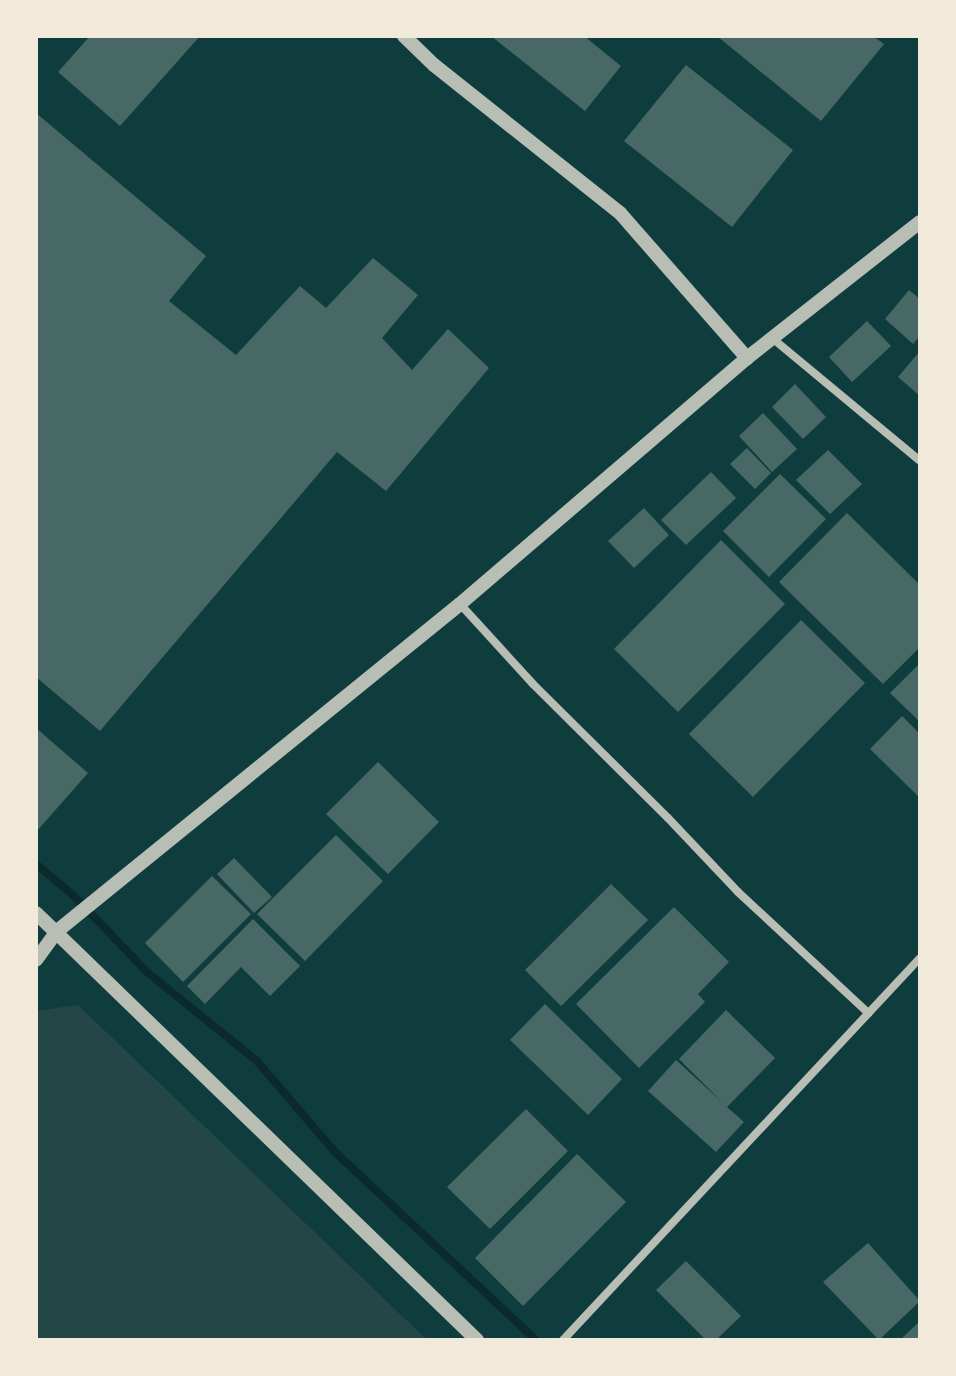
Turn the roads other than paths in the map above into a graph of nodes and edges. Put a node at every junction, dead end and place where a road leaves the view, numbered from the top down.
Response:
1 (404, 36) edge
2 (920, 222) edge
3 (772, 338) junction
4 (747, 358) junction
5 (920, 461) edge
6 (460, 604) junction
7 (36, 913) edge
8 (56, 932) junction
9 (920, 958) edge
10 (36, 960) edge
11 (868, 1013) junction
12 (477, 1340) edge
13 (563, 1340) edge

1 - 4 street
2 - 3 street
3 - 4 street
3 - 5 street
4 - 6 street
6 - 8 street
6 - 11 street
7 - 8 street
8 - 10 street
8 - 12 street
9 - 11 street
11 - 13 street

